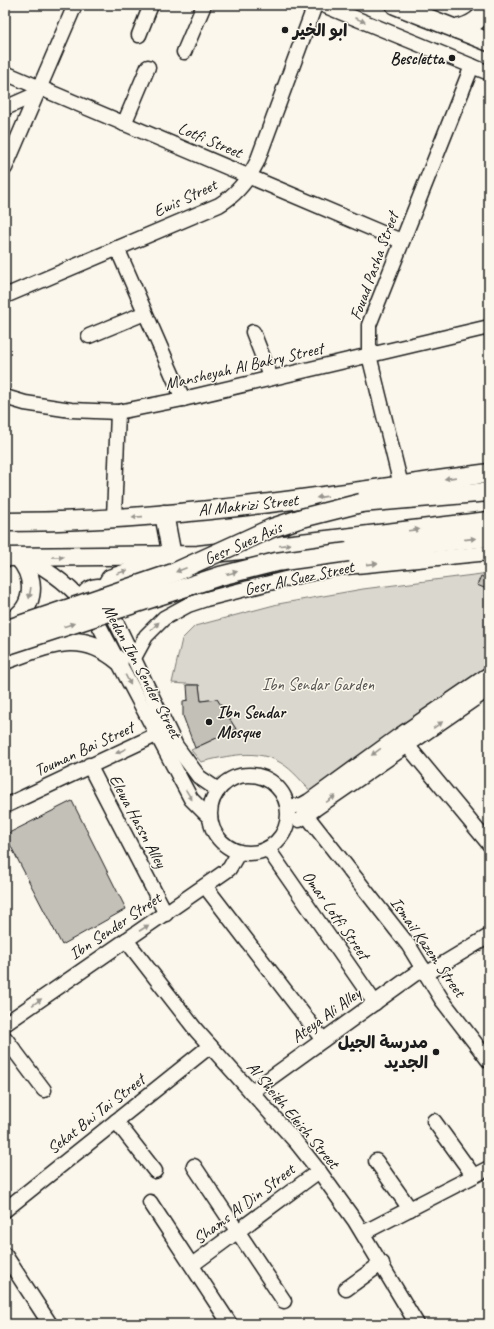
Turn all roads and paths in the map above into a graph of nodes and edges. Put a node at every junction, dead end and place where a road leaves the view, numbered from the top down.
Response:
1 (75, 5) edge
2 (151, 5) edge
3 (204, 5) edge
4 (315, 5) edge
5 (323, 5) edge
6 (395, 5) edge
7 (489, 5) edge
8 (456, 29) junction
9 (139, 35) dead end
10 (489, 42) edge
11 (184, 52) dead end
12 (472, 66) junction
13 (148, 67) dead end
14 (5, 73) edge
15 (489, 73) edge
16 (38, 91) junction
17 (5, 108) edge
18 (124, 124) junction
19 (5, 168) edge
20 (249, 177) junction
21 (401, 241) junction
22 (117, 248) junction
23 (5, 296) edge
24 (145, 313) junction
25 (489, 327) edge
26 (253, 332) dead end
27 (89, 336) dead end
28 (369, 355) junction
29 (271, 378) junction
30 (5, 397) edge
31 (183, 399) junction
32 (118, 412) junction
33 (489, 473) edge
34 (401, 485) junction
35 (489, 492) edge
36 (164, 514) junction
37 (114, 518) junction
38 (489, 521) edge
39 (5, 522) edge
40 (489, 537) edge
41 (489, 553) edge
42 (172, 556) junction
43 (16, 557) edge
44 (103, 587) junction
45 (81, 599) junction
46 (12, 620) edge
47 (5, 630) edge
48 (5, 646) edge
49 (45, 646) junction
50 (5, 660) edge
51 (126, 660) junction
52 (489, 674) edge
53 (489, 690) edge
54 (156, 735) junction
55 (404, 740) junction
56 (89, 766) junction
57 (218, 790) junction
58 (5, 806) edge
59 (288, 807) junction
60 (307, 816) junction
61 (210, 818) junction
62 (287, 827) junction
63 (489, 844) edge
64 (268, 848) junction
65 (239, 852) junction
66 (205, 886) junction
67 (166, 914) junction
68 (489, 936) edge
69 (126, 940) junction
70 (425, 971) junction
71 (375, 1003) junction
72 (5, 1024) edge
73 (5, 1038) edge
74 (323, 1040) junction
75 (210, 1046) junction
76 (489, 1061) edge
77 (44, 1090) dead end
78 (251, 1092) junction
79 (116, 1121) junction
80 (434, 1121) dead end
81 (376, 1161) dead end
82 (194, 1166) dead end
83 (155, 1171) dead end
84 (319, 1171) junction
85 (484, 1172) edge
86 (150, 1202) dead end
87 (410, 1209) junction
88 (5, 1210) edge
89 (238, 1231) junction
90 (363, 1234) junction
91 (5, 1255) edge
92 (382, 1263) junction
93 (192, 1265) junction
94 (346, 1289) dead end
95 (284, 1301) dead end
96 (50, 1324) edge
97 (230, 1324) edge
98 (417, 1324) edge

1 - 16 street
2 - 9 street
3 - 11 street
4 - 20 street, Ewis Street
5 -> 12 street
6 - 8 main road
7 - 8 main road
8 - 10 main road
12 - 15 street
12 - 21 street, Fouad Pasha Street
13 - 18 street
14 - 16 street, Lotfi Street
16 - 17 street
16 - 18 street, Lotfi Street
16 - 19 street
18 - 20 street, Lotfi Street
20 - 21 street, Lotfi Street
20 - 22 street, Ewis Street
21 - 28 street, Fouad Pasha Street
22 - 23 street, Ewis Street
22 - 24 street
24 - 27 street
24 - 31 street
25 - 28 street, Mansheyah Al Bakry Street
26 - 29 street
28 - 29 street, Mansheyah Al Bakry Street
28 - 34 street, Fouad Pasha Street
29 - 31 street, Mansheyah Al Bakry Street
30 - 32 street, Mansheyah Al Bakry Street
31 - 32 street, Mansheyah Al Bakry Street
32 - 37 street
33 -> 34 main road, Al Makrizi Street
34 -> 36 main road, Al Makrizi Street
35 -> 47 main road, Gesr Suez Axis, bridge
36 -> 37 main road, Al Makrizi Street
36 - 42 main road
37 - 39 main road, Al Makrizi Street
42 -> 38 main road
48 -> 40 main road, Gesr Suez Axis, bridge
51 -> 41 street, Gesr Al Suez Street
43 -> 42 main road
44 -> 42 street, Medan Ibn Sender Street
43 - 45 street, Medan Ibn Sender Street
43 -> 46 main road
44 - 45 street
44 - 51 street, Medan Ibn Sender Street
45 - 51 street, Medan Ibn Sender Street
46 - 49 main road
49 - 50 main road
49 - 51 main road
51 -> 54 street, Medan Ibn Sender Street
51 - 57 street, Medan Ibn Sender Street
52 - 55 street
55 -> 53 street
54 -> 56 street, Touman Bai Street
54 -> 61 street, Medan Ibn Sender Street
55 -> 59 street
60 -> 55 street
55 - 63 street
56 - 58 street, Touman Bai Street
56 - 67 street, Elewa Hassn Alley
57 - 59 street
57 - 61 street
59 - 62 street
60 - 62 street
60 - 70 street, Ismail Kazem Street
61 - 65 street
62 - 64 street
64 - 65 street
64 - 71 street, Omar Lotfi Street
65 - 66 street, Ibn Sender Street
66 - 67 street, Ibn Sender Street
66 - 74 street
69 -> 67 street, Ibn Sender Street
68 - 70 street, Ateya Ali Alley
72 -> 69 street, Ibn Sender Street
69 - 75 street, Al Sheikh Eleish Street
70 - 71 street, Ateya Ali Alley
70 - 76 street, Ismail Kazem Street
71 - 74 street, Ateya Ali Alley
73 - 77 street
74 - 78 street, Ateya Ali Alley
75 - 78 street, Al Sheikh Eleish Street
75 - 79 street, Sekat Bni Tai Street
78 - 84 street, Al Sheikh Eleish Street
79 - 83 street
79 - 88 street, Sekat Bni Tai Street
80 - 85 street
81 - 87 street
82 - 89 street
84 - 89 street, Shams Al Din Street
84 - 90 street, Al Sheikh Eleish Street
85 - 87 street
86 - 93 street
87 - 90 street
89 - 93 street, Shams Al Din Street
89 - 95 street
90 - 92 street, Al Sheikh Eleish Street
91 - 96 street
92 - 94 street
92 - 98 street, Al Sheikh Eleish Street
93 - 97 street

